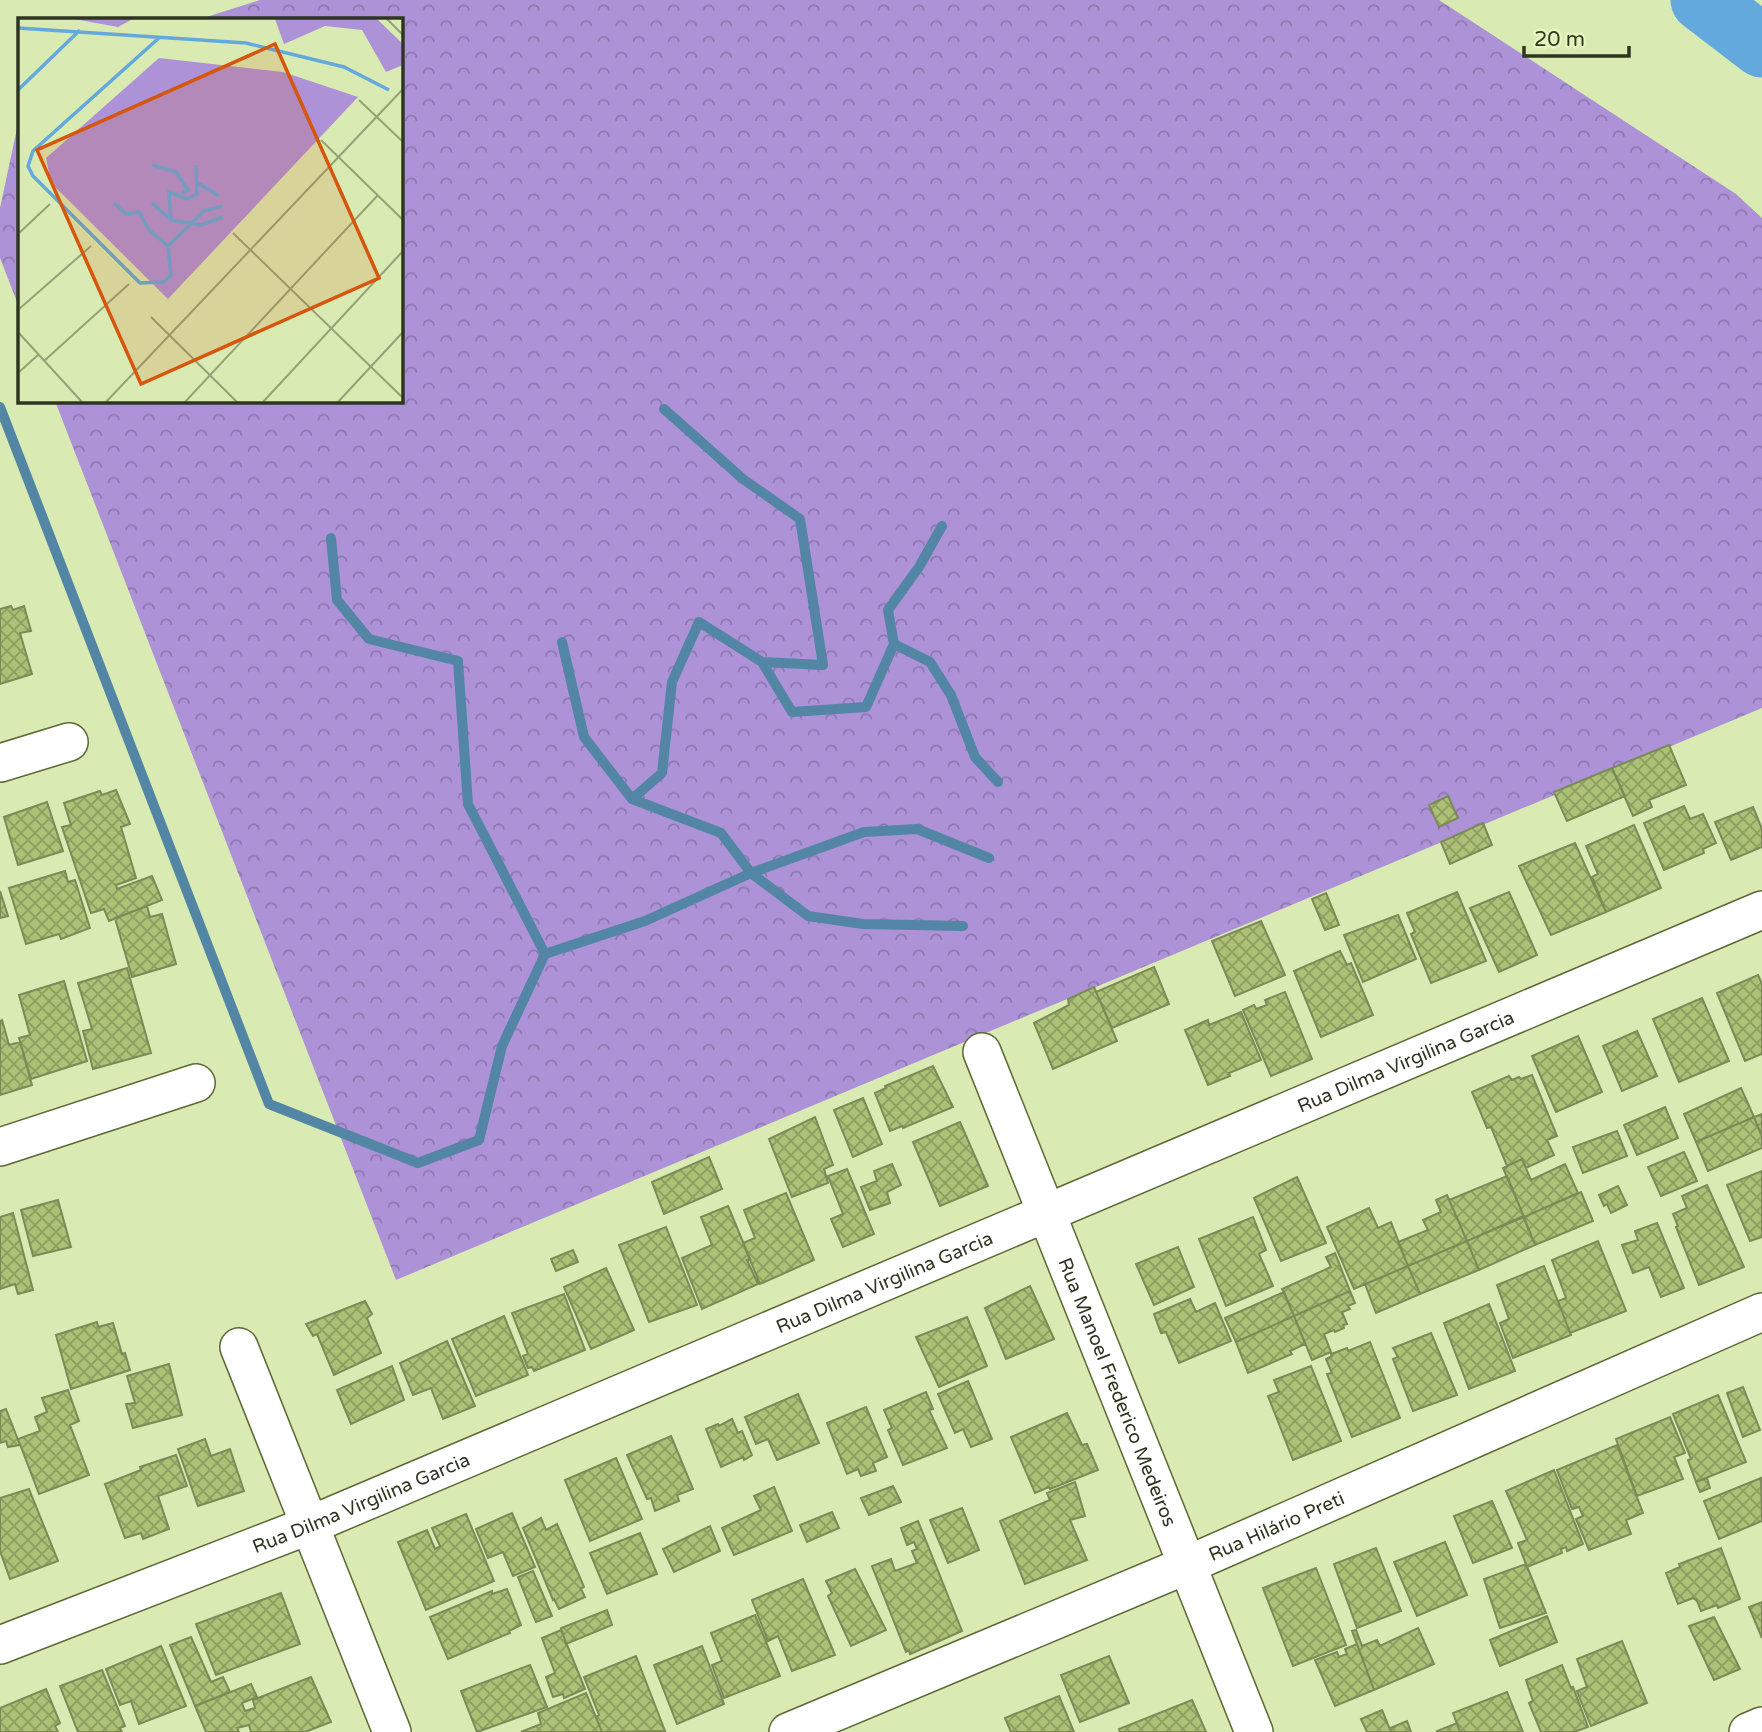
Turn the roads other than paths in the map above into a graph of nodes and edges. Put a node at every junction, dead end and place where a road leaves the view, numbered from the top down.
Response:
1 (69, 742) dead end
2 (0, 763) edge
3 (1762, 910) edge
4 (982, 1052) dead end
5 (196, 1083) dead end
6 (0, 1147) edge
7 (1046, 1213) junction
8 (1762, 1312) edge
9 (239, 1347) dead end
10 (310, 1525) junction
11 (1187, 1565) junction
12 (0, 1645) edge
13 (1762, 1726) edge
14 (392, 1732) edge
15 (789, 1732) edge
16 (1254, 1732) edge
17 (1748, 1732) edge

1 - 2 street
3 - 7 street, Rua Dilma Virgilina Garcia
4 - 7 street, Rua Manoel Frederico Medeiros
5 - 6 street
7 - 10 street, Rua Dilma Virgilina Garcia
7 - 11 street, Rua Manoel Frederico Medeiros
8 - 11 street, Rua Hilário Preti
9 - 10 street
10 - 12 street, Rua Dilma Virgilina Garcia
10 - 14 street
11 - 15 street, Rua Hilário Preti
11 - 16 street, Rua Manoel Frederico Medeiros
13 - 17 street

